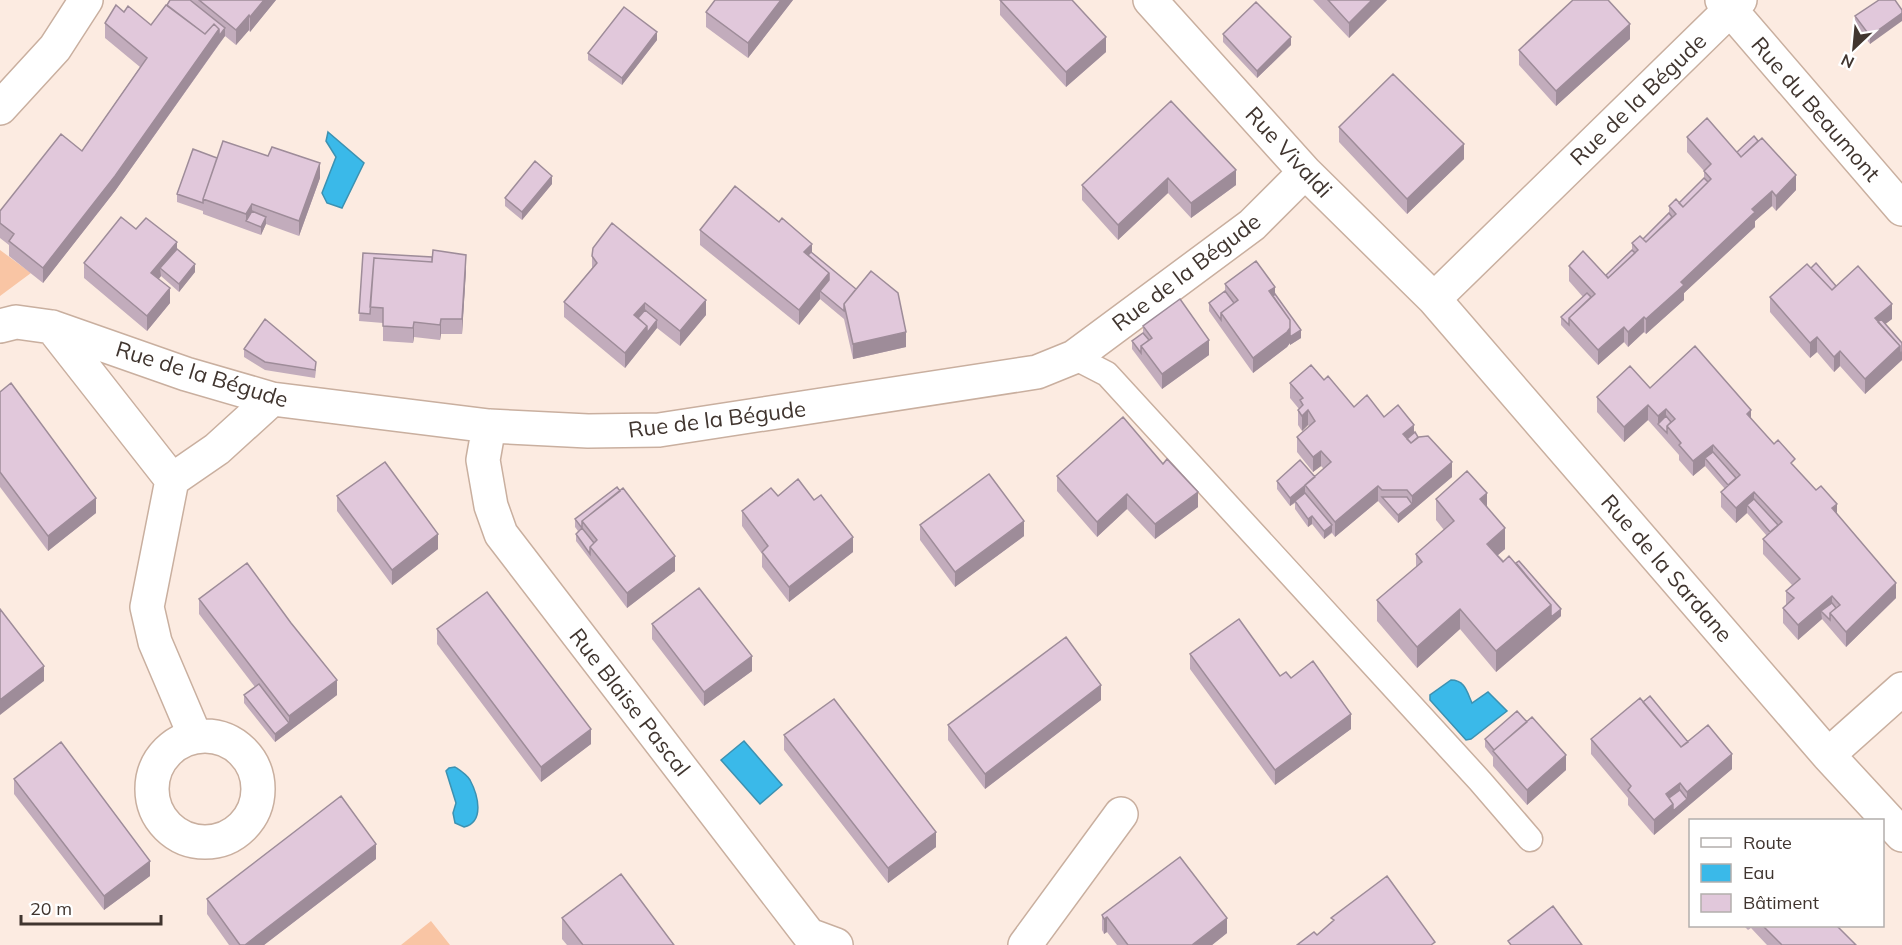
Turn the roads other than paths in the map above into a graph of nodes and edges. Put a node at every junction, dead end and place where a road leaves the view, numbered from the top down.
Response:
1 (86, 0) edge
2 (1150, 0) edge
3 (1731, 3) edge
4 (0, 108) edge
5 (1305, 172) junction
6 (1902, 209) edge
7 (1434, 299) junction
8 (0, 326) edge
9 (52, 327) junction
10 (1074, 357) junction
11 (272, 399) junction
12 (489, 426) junction
13 (172, 480) junction
14 (1902, 689) edge
15 (195, 736) dead end
16 (1828, 756) junction
17 (1121, 814) dead end
18 (1902, 835) edge
19 (1530, 839) dead end
20 (836, 945) edge
21 (1025, 945) edge

1 - 4 street
2 - 5 street, Rue Vivaldi
3 - 6 street, Rue du Beaumont
3 - 7 street, Rue de la Bégude
5 - 7 street, Rue Vivaldi
5 - 10 street, Rue de la Bégude
7 - 16 street, Rue de la Sardane
8 - 9 street, Rue de la Bégude
9 - 11 street, Rue de la Bégude
9 - 13 street
10 - 12 street, Rue de la Bégude
10 - 19 lane
11 - 12 street, Rue de la Bégude
11 - 13 street
12 - 20 street, Rue Blaise Pascal
13 - 15 street
14 - 16 street
16 - 18 street, Rue de la Sardane
17 - 21 street

